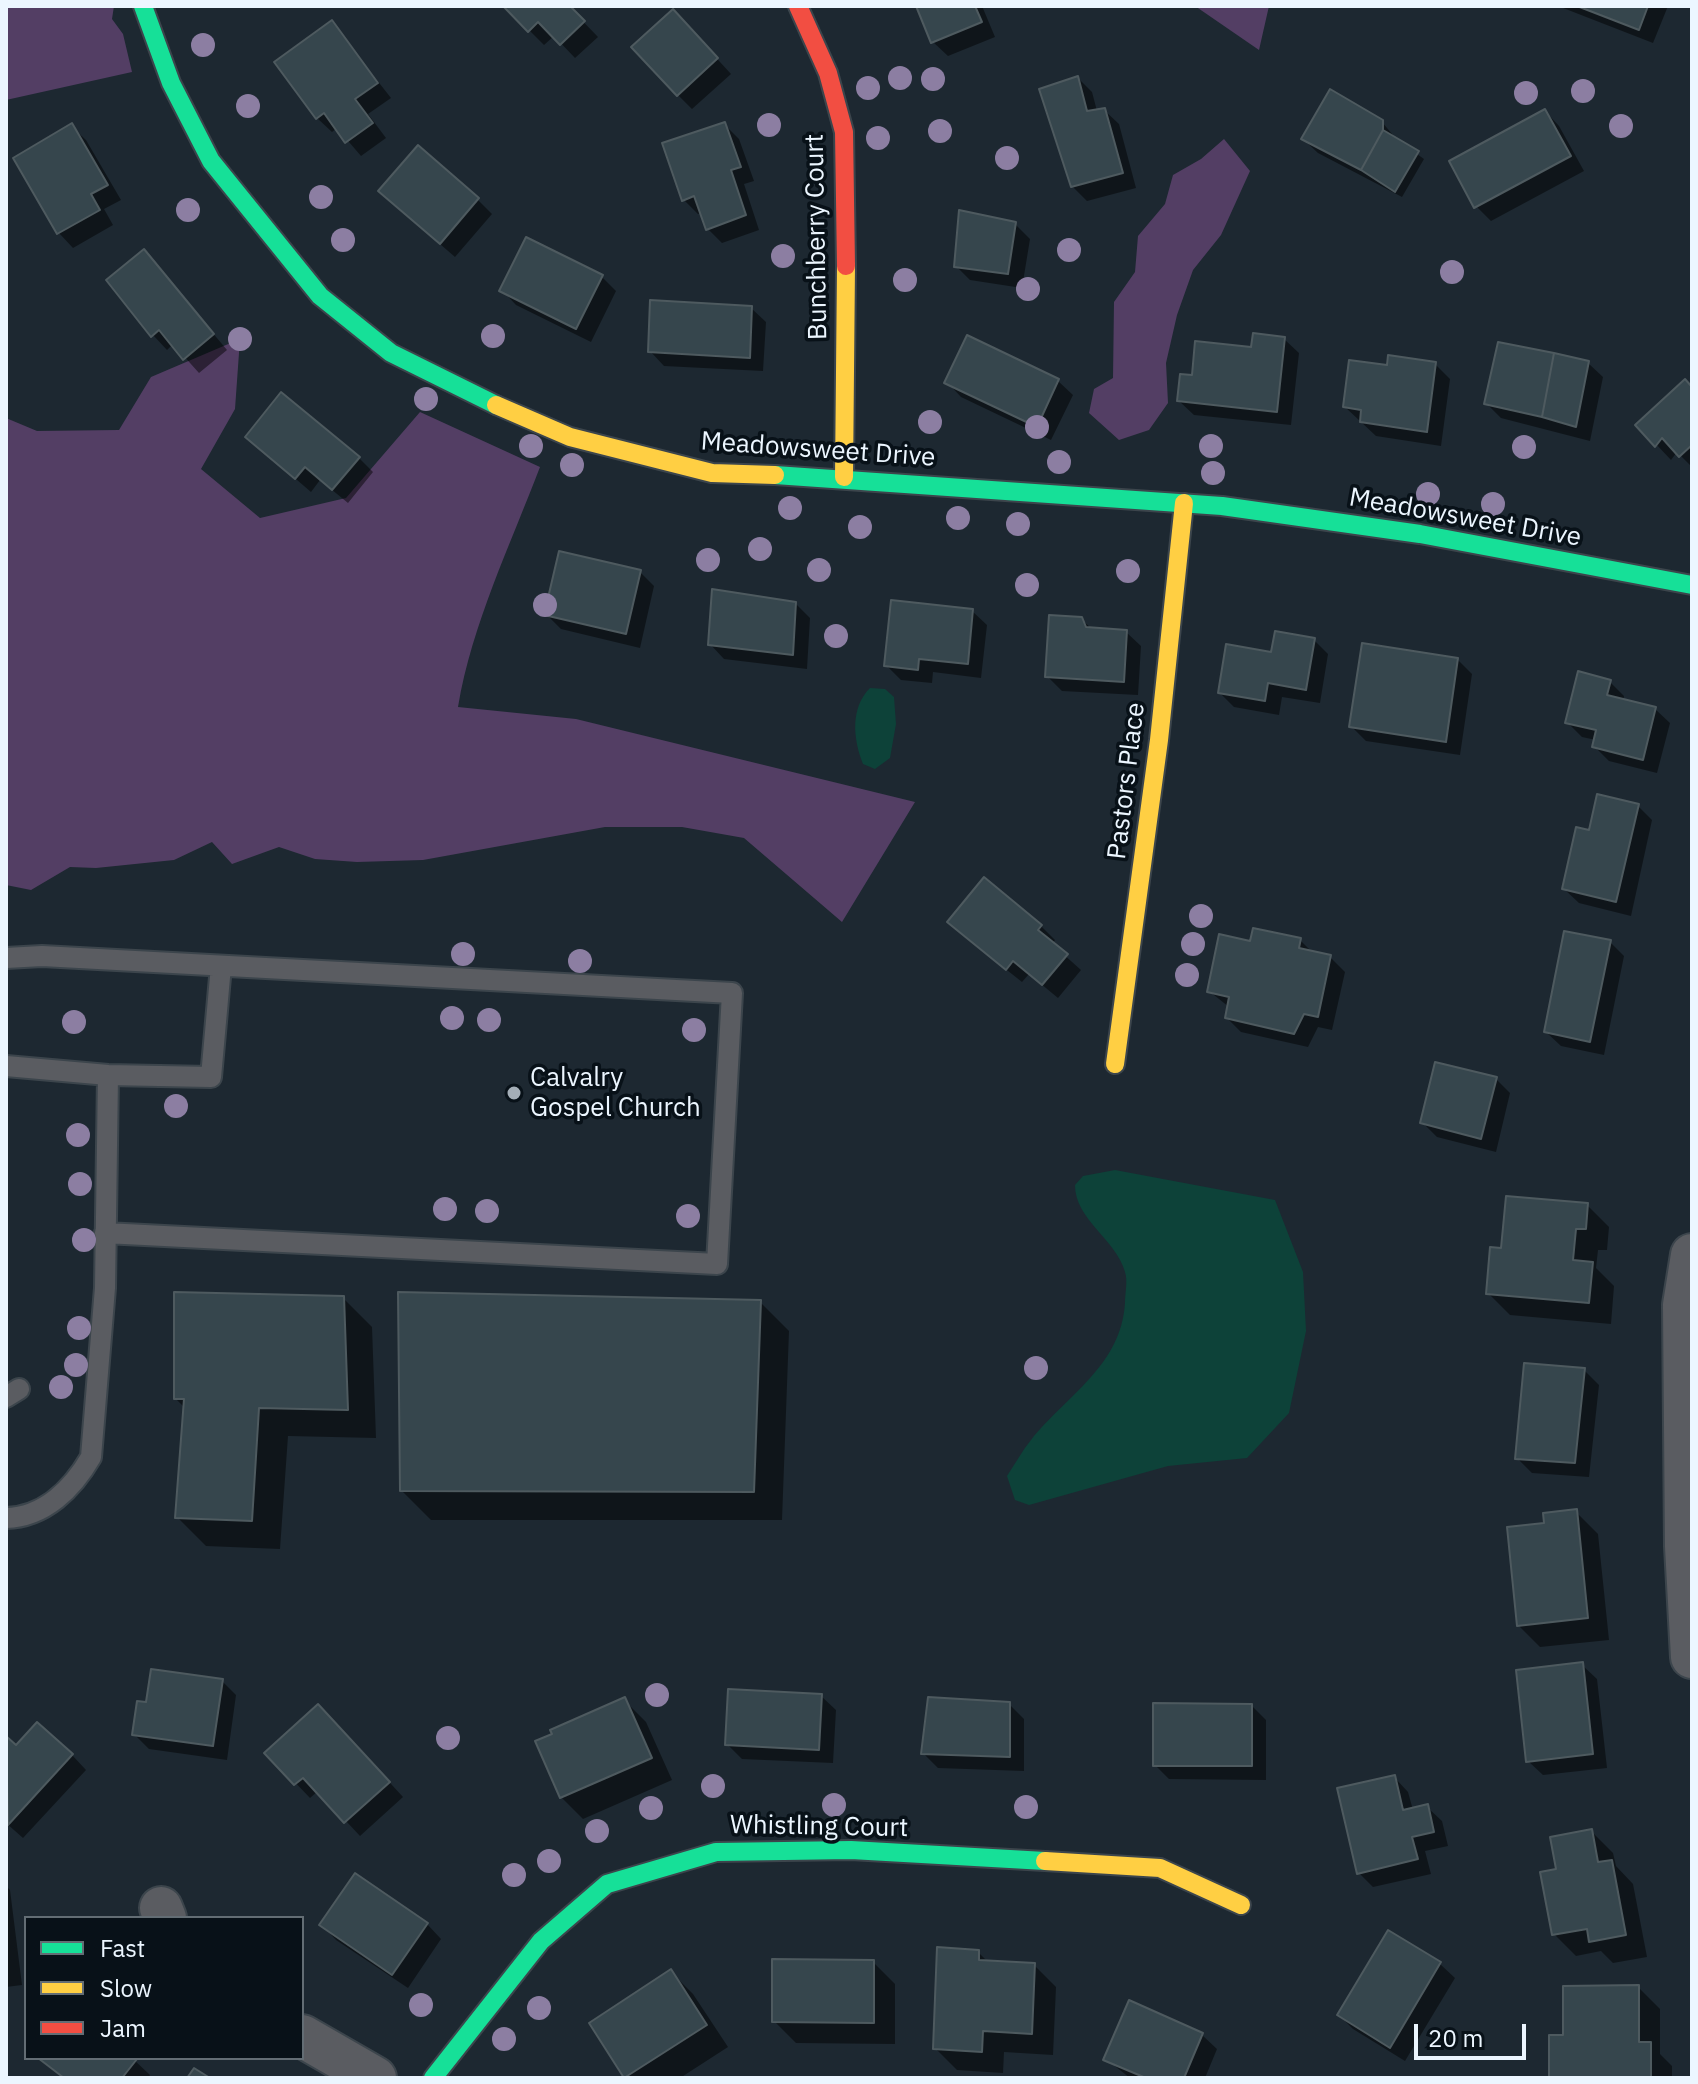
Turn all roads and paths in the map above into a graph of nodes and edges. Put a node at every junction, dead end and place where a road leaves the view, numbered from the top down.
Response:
1 (143, 6) edge
2 (798, 6) edge
3 (844, 477) junction
4 (1184, 503) junction
5 (1692, 585) edge
6 (6, 958) edge
7 (221, 966) junction
8 (1115, 1064) dead end
9 (6, 1066) edge
10 (108, 1075) junction
11 (105, 1233) junction
12 (1692, 1255) edge
13 (7, 1516) edge
14 (1692, 1657) edge
15 (1241, 1905) dead end
16 (304, 2037) edge
17 (375, 2078) edge
18 (433, 2078) edge

1 - 3 street, Meadowsweet Drive
2 - 3 street, Bunchberry Court
3 - 4 street, Meadowsweet Drive
4 - 5 street, Meadowsweet Drive
4 - 8 street, Pastors Place
6 - 7 lane
7 - 10 lane
7 - 11 lane
9 - 10 lane
10 - 11 lane
11 - 13 lane
12 - 14 street
15 - 18 street, Whistling Court
16 - 17 street

